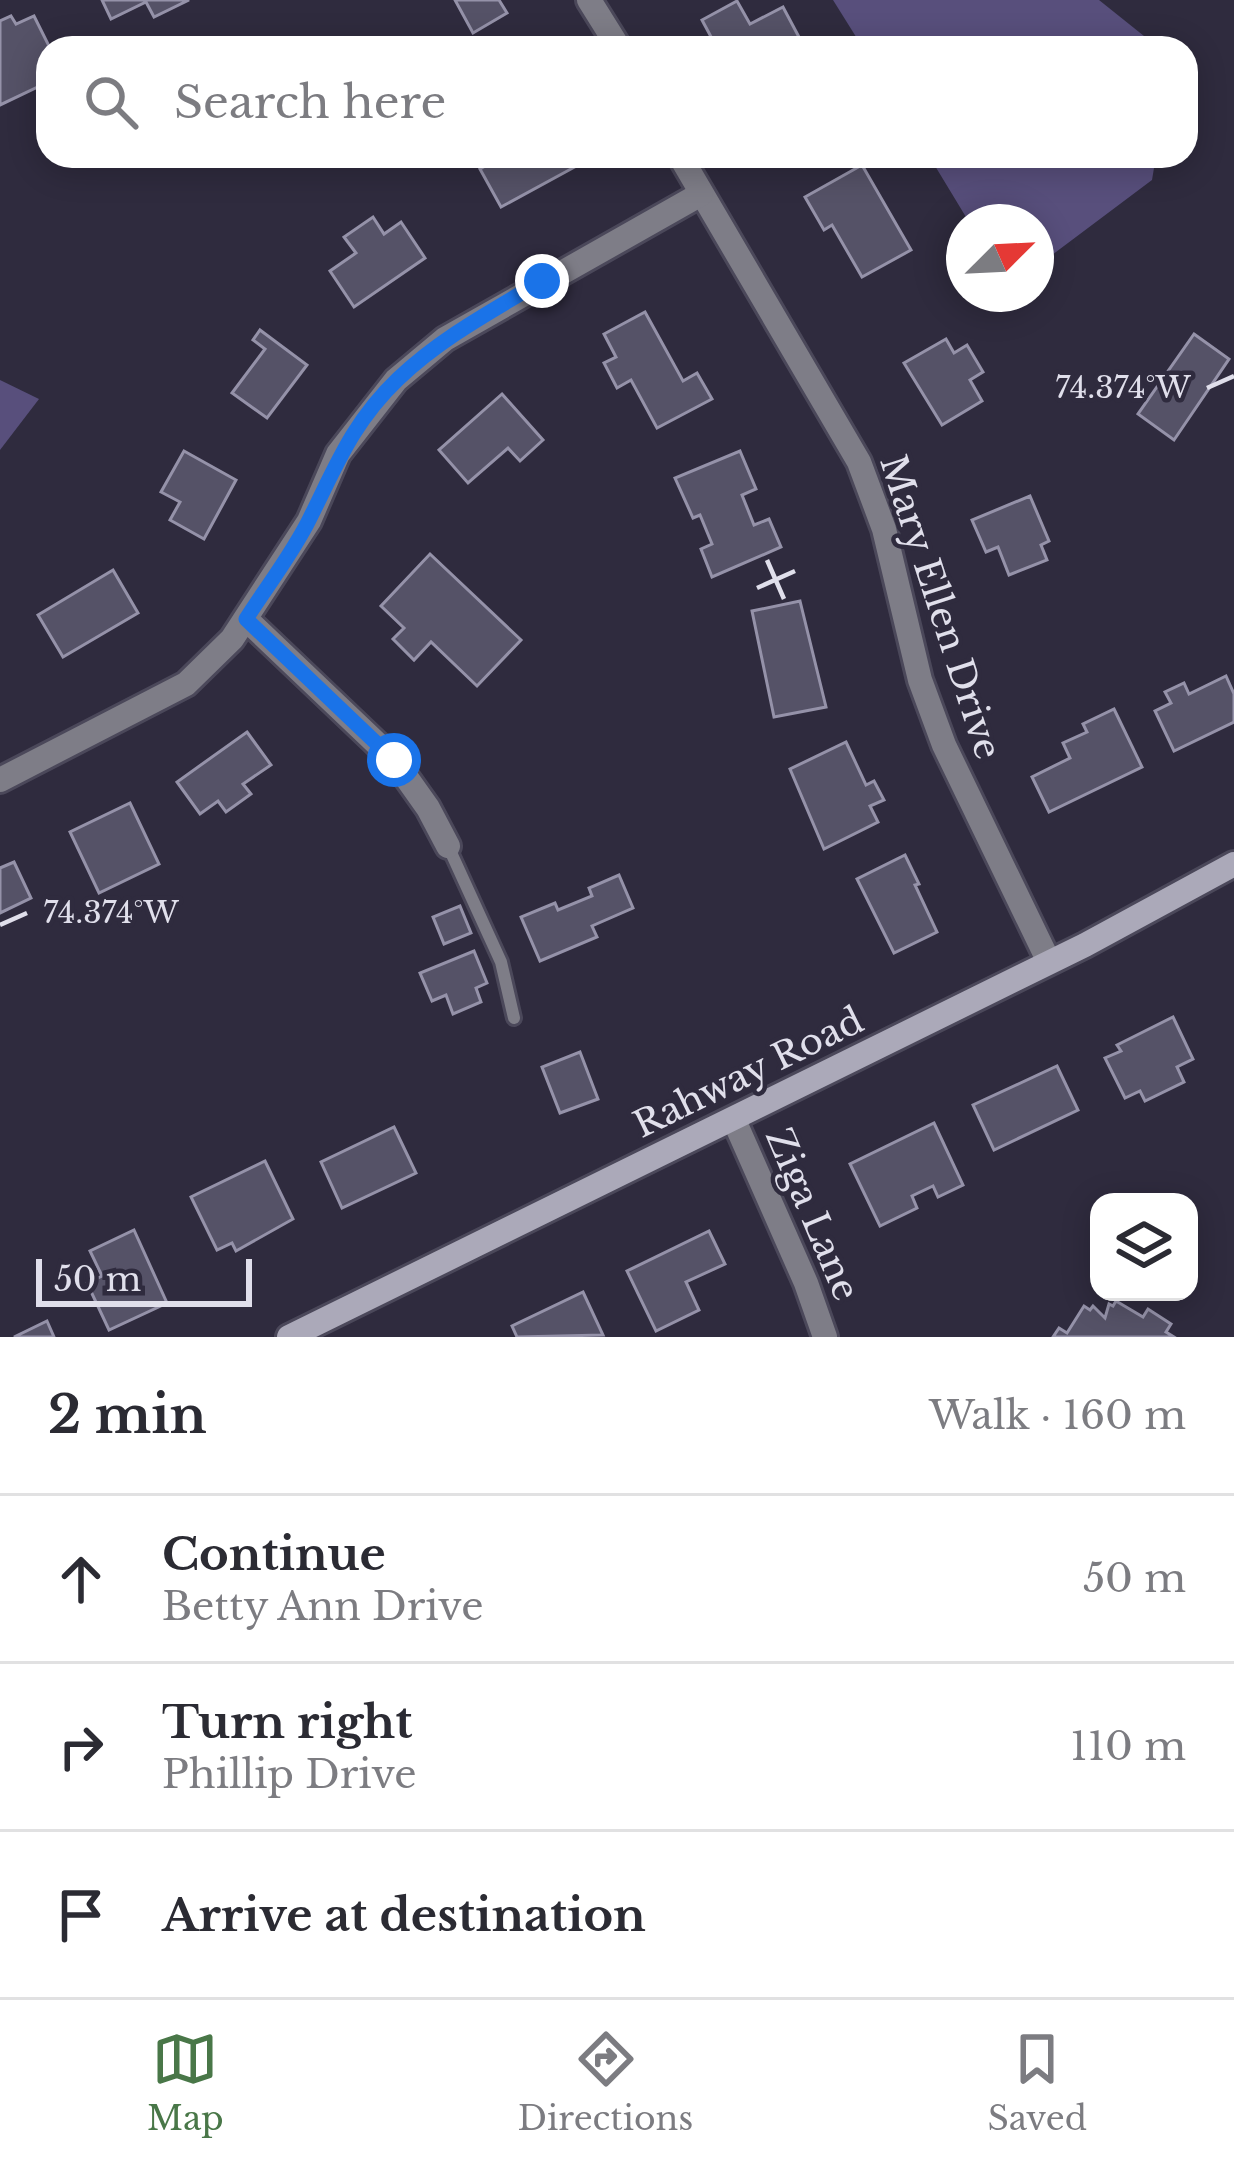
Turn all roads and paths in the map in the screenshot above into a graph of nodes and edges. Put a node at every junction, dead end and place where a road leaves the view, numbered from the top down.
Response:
1 (589, 0) edge
2 (612, 36) edge
3 (687, 168) edge
4 (701, 194) junction
5 (246, 619) junction
6 (0, 781) edge
7 (448, 847) joint
8 (1234, 864) edge
9 (1049, 962) junction
10 (514, 1018) dead end
11 (734, 1120) junction
12 (289, 1337) edge
13 (825, 1337) edge

1 - 2 street
3 - 4 street, Mary Ellen Drive
4 - 5 street
4 - 9 street, Mary Ellen Drive
5 - 6 street
5 - 7 street
7 - 10 lane
8 - 9 street, Rahway Road
9 - 11 street, Rahway Road
11 - 12 street, Rahway Road
11 - 13 street, Ziga Lane

